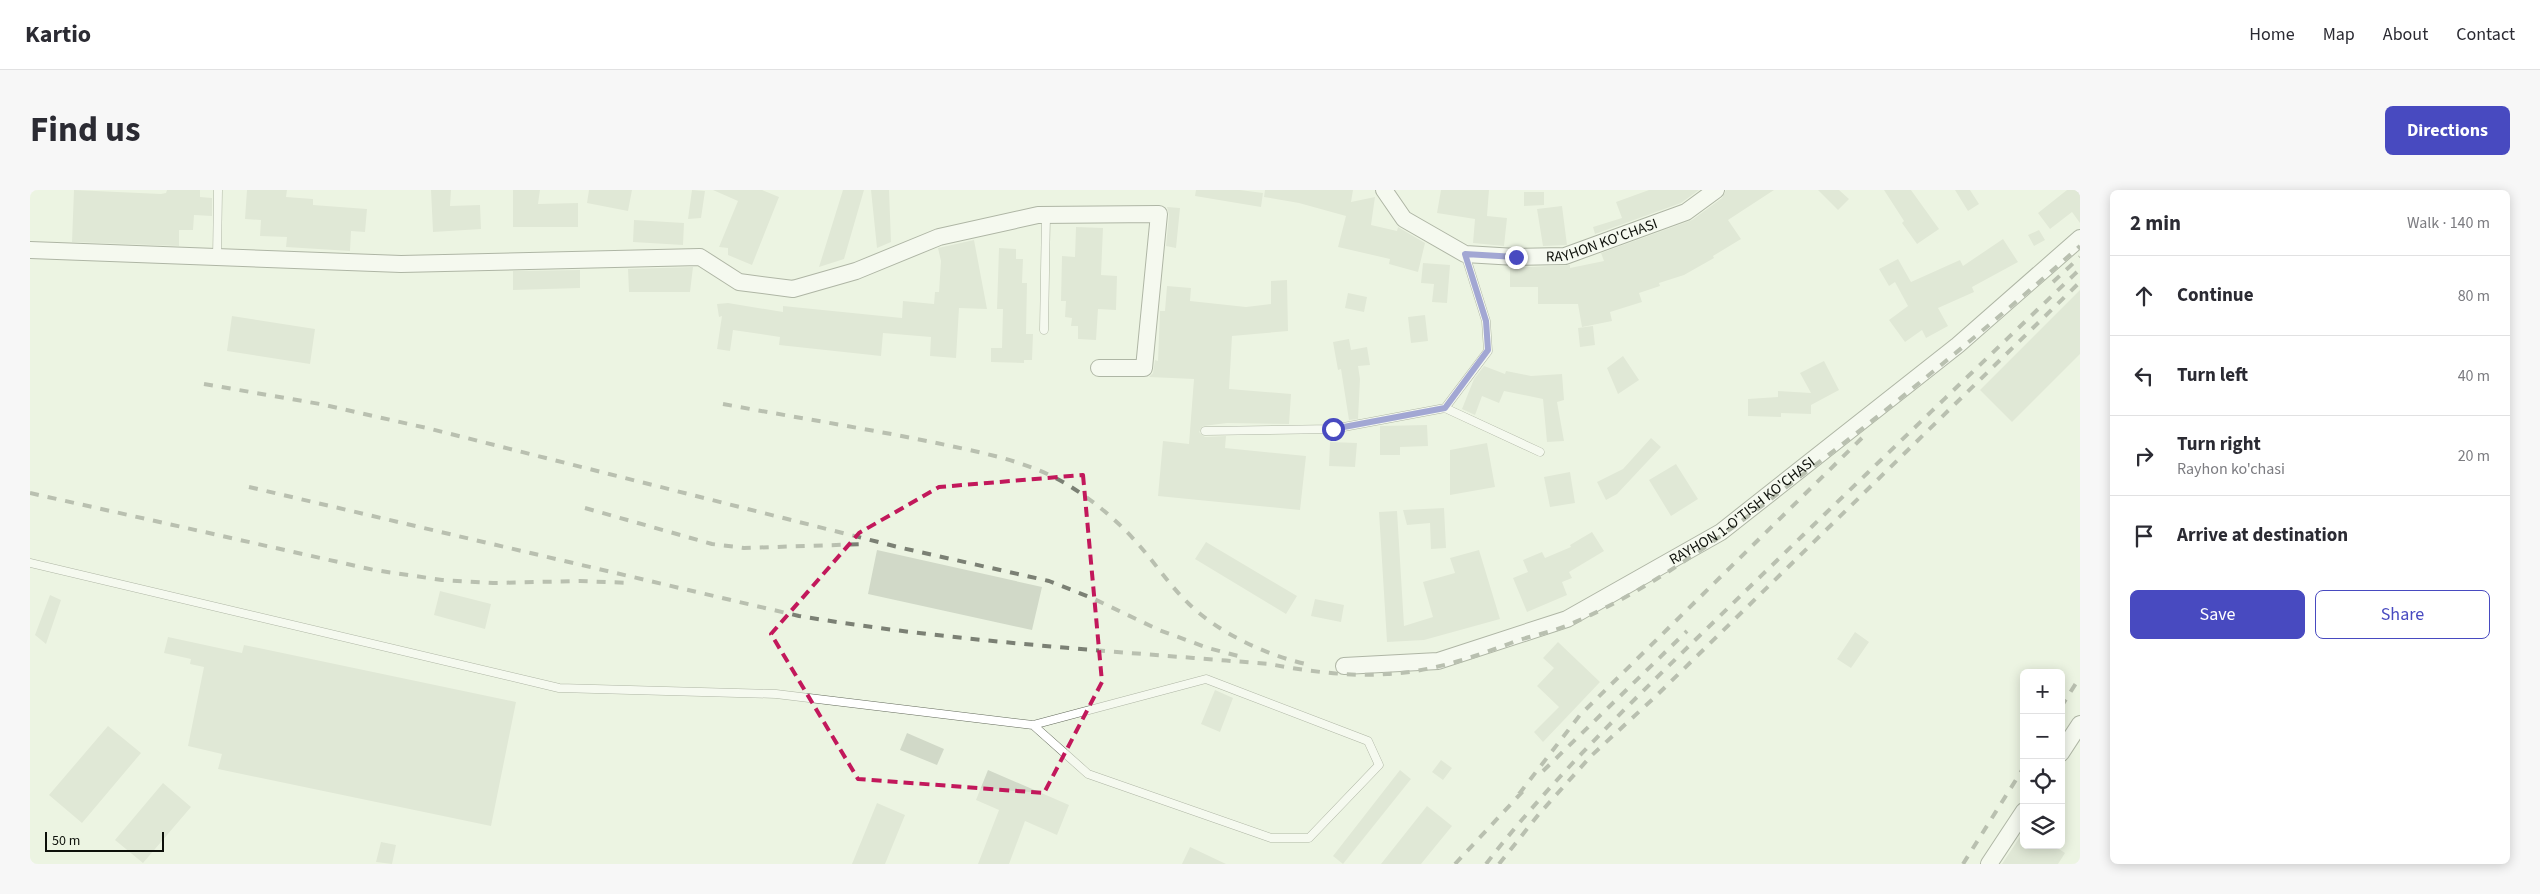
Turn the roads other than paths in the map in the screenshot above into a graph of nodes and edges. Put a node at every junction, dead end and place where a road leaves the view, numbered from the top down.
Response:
1 (218, 190) edge
2 (1384, 190) edge
3 (1716, 190) edge
4 (1046, 215) junction
5 (2080, 238) edge
6 (30, 250) edge
7 (1465, 254) junction
8 (217, 259) junction
9 (1044, 330) dead end
10 (1099, 368) dead end
11 (1445, 408) junction
12 (1206, 431) dead end
13 (1540, 452) dead end
14 (30, 563) edge
15 (1344, 666) dead end
16 (2080, 724) edge
17 (1033, 725) junction
18 (2065, 747) edge
19 (2020, 817) edge
20 (1989, 864) edge

1 - 8 lane
2 - 7 street, RAYHON KO'CHASI
3 - 7 street, RAYHON KO'CHASI
4 - 8 street
4 - 9 lane
4 - 10 street
5 - 15 street, RAYHON 1-O'TISH KO'CHASI
6 - 8 street
7 - 11 lane
11 - 12 lane
11 - 13 lane
14 - 17 lane
16 - 18 street
17 - 17 lane
19 - 20 street

